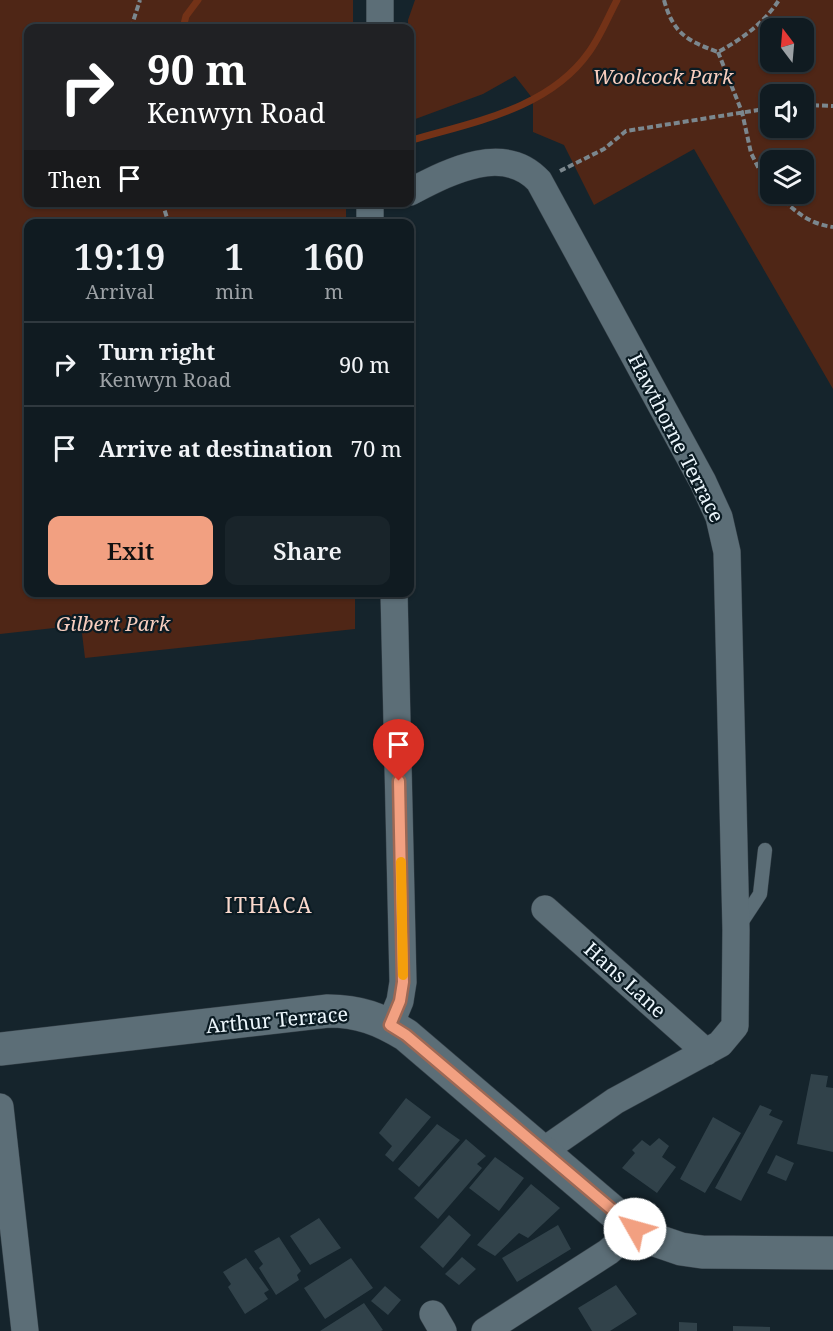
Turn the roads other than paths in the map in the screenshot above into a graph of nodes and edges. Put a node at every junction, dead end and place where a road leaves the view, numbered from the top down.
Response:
1 (381, 0) edge
2 (380, 24) edge
3 (414, 190) edge
4 (394, 597) edge
5 (765, 850) dead end
6 (545, 909) dead end
7 (736, 930) junction
8 (390, 1025) junction
9 (0, 1049) edge
10 (706, 1052) junction
11 (0, 1107) edge
12 (543, 1151) junction
13 (635, 1229) junction
14 (833, 1253) edge
15 (25, 1331) edge
16 (485, 1331) edge

1 - 2 street
3 - 7 street, Hawthorne Terrace
4 - 8 street
5 - 7 lane
6 - 10 street, Hans Lane
7 - 10 street, Hawthorne Terrace
8 - 9 street, Arthur Terrace
8 - 12 street, Arthur Terrace
10 - 12 street, Hawthorne Terrace
11 - 15 street
12 - 13 street, Arthur Terrace
13 - 14 street, Arthur Terrace
13 - 16 street

